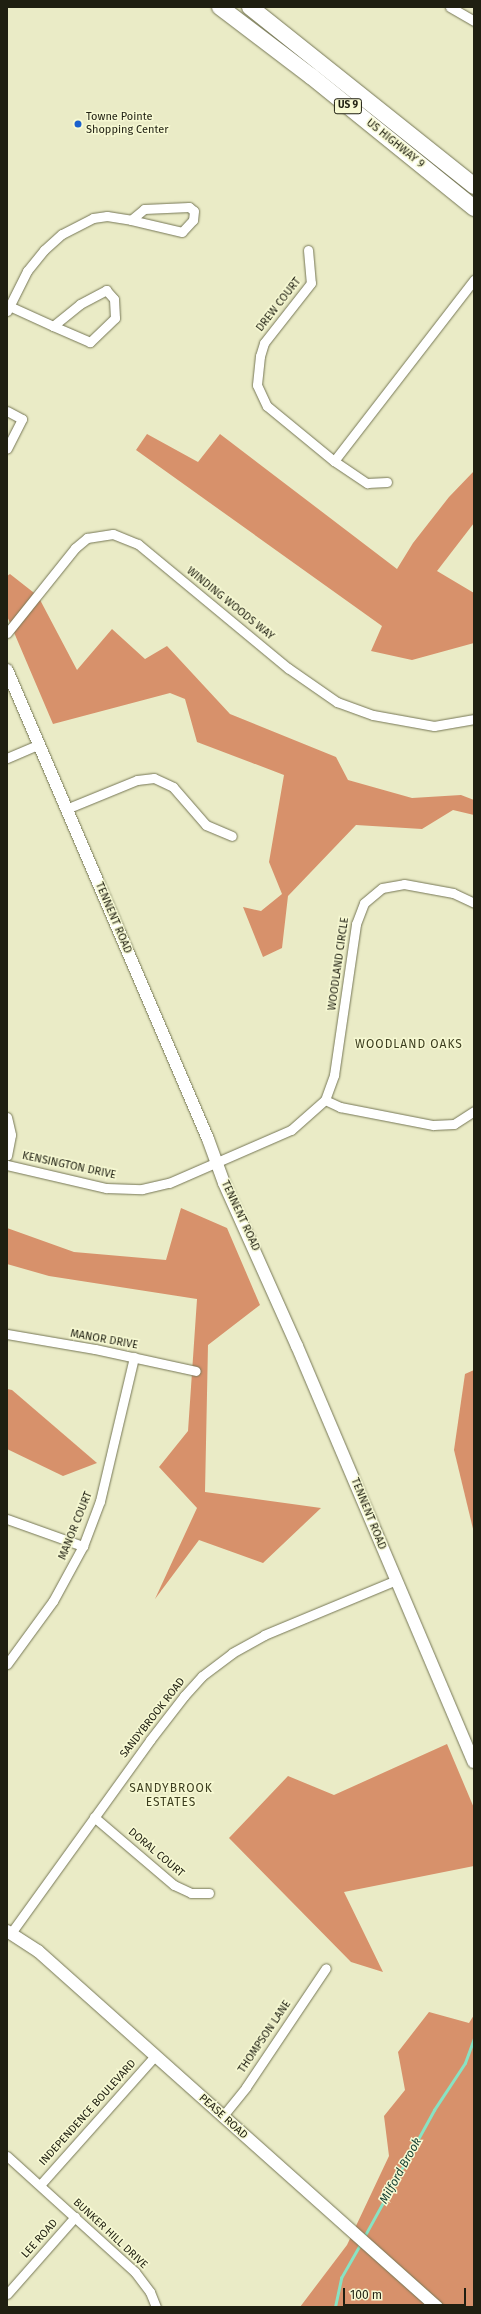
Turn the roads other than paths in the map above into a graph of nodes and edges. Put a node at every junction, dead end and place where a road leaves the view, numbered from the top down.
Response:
1 (220, 7) edge
2 (250, 7) edge
3 (450, 7) edge
4 (474, 21) edge
5 (474, 186) edge
6 (474, 208) edge
7 (132, 220) junction
8 (308, 250) dead end
9 (474, 280) edge
10 (8, 307) edge
11 (53, 326) junction
12 (7, 411) edge
13 (7, 448) edge
14 (334, 460) junction
15 (387, 482) dead end
16 (7, 633) edge
17 (7, 670) edge
18 (474, 719) edge
19 (38, 745) junction
20 (7, 758) edge
21 (66, 809) junction
22 (232, 836) dead end
23 (474, 903) edge
24 (325, 1100) junction
25 (474, 1111) edge
26 (7, 1116) edge
27 (7, 1156) edge
28 (217, 1162) junction
29 (7, 1165) edge
30 (7, 1334) edge
31 (134, 1357) junction
32 (196, 1371) dead end
33 (7, 1519) edge
34 (83, 1546) junction
35 (396, 1580) junction
36 (7, 1664) edge
37 (474, 1762) edge
38 (94, 1817) junction
39 (209, 1893) dead end
40 (9, 1932) edge
41 (326, 1968) dead end
42 (155, 2056) junction
43 (222, 2117) junction
44 (7, 2156) edge
45 (40, 2185) junction
46 (75, 2217) junction
47 (7, 2294) edge
48 (156, 2307) edge
49 (437, 2307) edge

1 - 6 highway, US HIGHWAY 9 / US 9
2 - 5 highway, US HIGHWAY 9 / US 9
3 - 4 street
7 - 7 street
7 - 10 street
8 - 14 street, DREW COURT
9 - 14 street
10 - 11 street
11 - 11 street
12 - 13 street
14 - 15 street, DREW COURT
16 - 18 street, WINDING WOODS WAY
17 - 19 street, TENNENT ROAD
19 - 20 street
19 - 21 street, TENNENT ROAD
21 - 22 street
21 - 28 street, TENNENT ROAD
23 - 24 street, WOODLAND CIRCLE
24 - 25 street
24 - 28 street
26 - 27 street
28 - 29 street, KENSINGTON DRIVE
28 - 35 street, TENNENT ROAD
30 - 31 street, MANOR DRIVE
31 - 32 street, MANOR DRIVE
31 - 34 street, MANOR COURT
33 - 34 street
34 - 36 street, MANOR COURT
35 - 37 street, TENNENT ROAD
35 - 38 street, SANDYBROOK ROAD
38 - 39 street, DORAL COURT
38 - 40 street, SANDYBROOK ROAD
40 - 42 street, PEASE ROAD
41 - 43 street, THOMPSON LANE
42 - 43 street, PEASE ROAD
42 - 45 street, INDEPENDENCE BOULEVARD
43 - 49 street, PEASE ROAD
44 - 45 street, BUNKER HILL DRIVE
45 - 46 street, BUNKER HILL DRIVE
46 - 47 street, LEE ROAD
46 - 48 street, BUNKER HILL DRIVE

